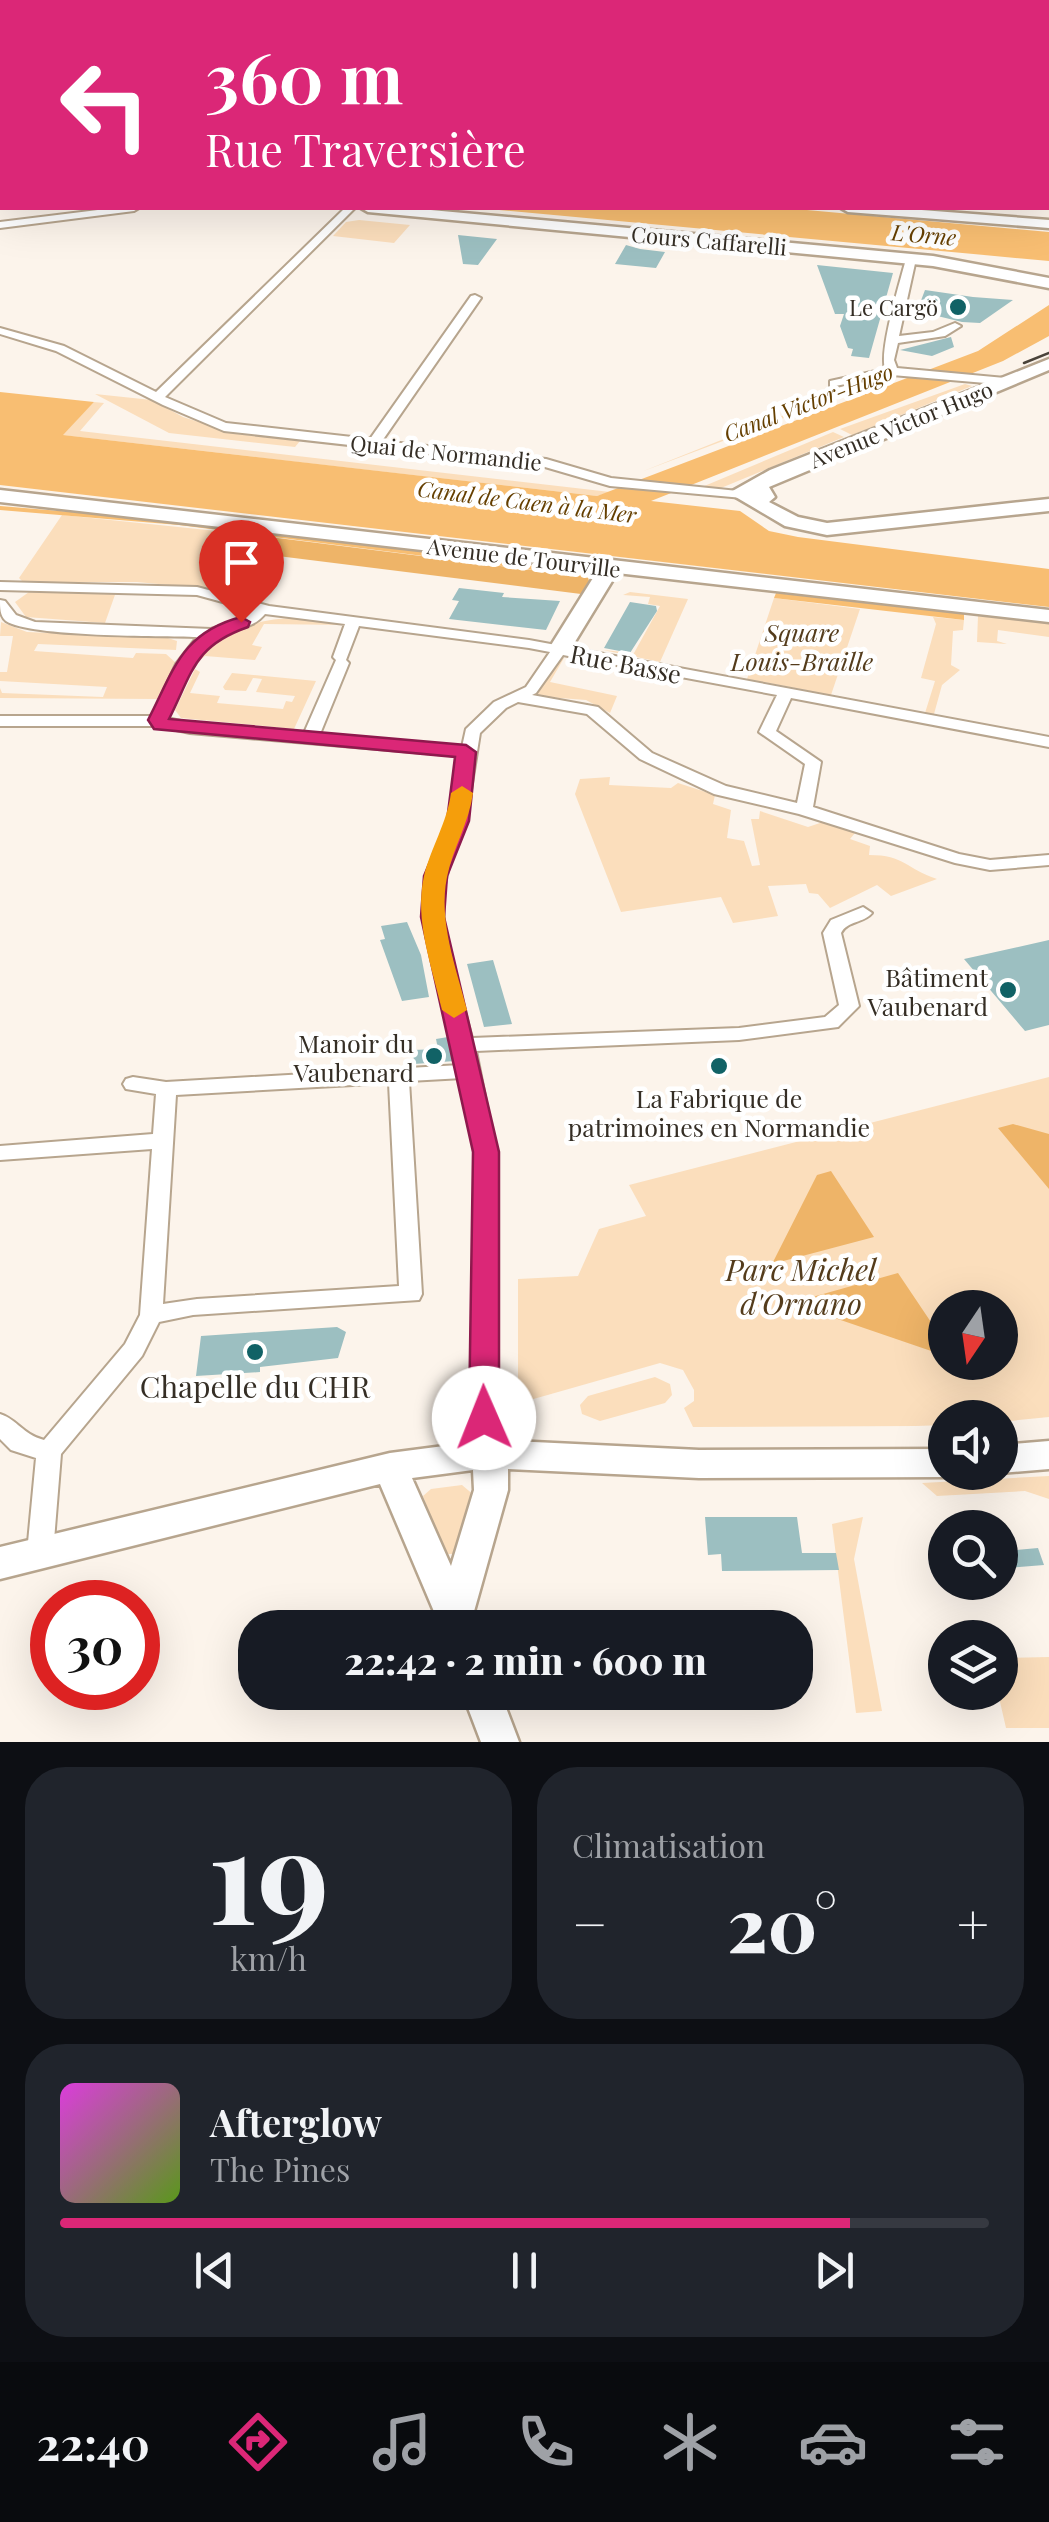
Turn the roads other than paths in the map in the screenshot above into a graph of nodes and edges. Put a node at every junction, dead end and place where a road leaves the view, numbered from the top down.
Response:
1 (118, 210) edge
2 (348, 210) edge
3 (389, 210) edge
4 (879, 210) edge
5 (943, 210) edge
6 (1049, 221) edge
7 (0, 225) edge
8 (911, 259) junction
9 (1049, 282) edge
10 (475, 298) dead end
11 (955, 326) dead end
12 (0, 331) edge
13 (892, 341) junction
14 (1049, 364) edge
15 (189, 366) junction
16 (892, 371) junction
17 (126, 378) junction
18 (1005, 382) junction
19 (834, 384) dead end
20 (159, 396) junction
21 (372, 444) junction
22 (750, 494) junction
23 (0, 496) edge
24 (1049, 504) edge
25 (610, 567) junction
26 (0, 586) edge
27 (30, 586) junction
28 (2, 608) edge
29 (260, 609) junction
30 (227, 610) junction
31 (1049, 616) edge
32 (354, 620) junction
33 (241, 622) junction
34 (163, 631) junction
35 (210, 633) junction
36 (193, 649) junction
37 (559, 650) junction
38 (785, 694) junction
39 (519, 698) junction
40 (158, 720) junction
41 (2, 723) edge
42 (311, 736) junction
43 (1049, 742) edge
44 (466, 752) junction
45 (804, 810) junction
46 (1049, 860) edge
47 (863, 914) dead end
48 (465, 1045) junction
49 (471, 1071) junction
50 (400, 1075) junction
51 (133, 1084) dead end
52 (166, 1089) junction
53 (161, 1141) junction
54 (0, 1154) edge
55 (150, 1315) junction
56 (0, 1424) edge
57 (50, 1452) junction
58 (490, 1454) junction
59 (1049, 1455) edge
60 (1018, 1458) edge
61 (928, 1463) edge
62 (390, 1467) junction
63 (40, 1553) junction
64 (0, 1563) edge
65 (454, 1610) edge
66 (461, 1610) edge
67 (488, 1710) edge
68 (500, 1742) edge

1 - 7 street
2 - 15 street
3 - 8 street, Cours Caffarelli
4 - 6 street
5 - 6 street
8 - 9 street, Cours Caffarelli
8 - 13 street
10 - 21 street
11 - 13 street
12 - 17 street, Quai de Normandie
13 - 16 street
14 - 18 street, Avenue Victor Hugo
15 - 17 street
15 - 20 street
16 - 18 street
16 - 19 street
17 - 20 street, Quai de Normandie
18 - 22 street, Avenue Victor Hugo
20 - 21 street, Quai de Normandie
21 - 22 street, Quai de Normandie
22 - 24 street
23 - 25 street, Avenue de Tourville
25 - 31 street, Avenue de Tourville
25 - 37 street
26 - 27 street, Rue Basse
27 - 28 street
27 - 30 street, Rue Basse
28 - 34 street
29 - 30 street, Rue Basse
29 - 32 street, Rue Basse
29 - 33 street
30 - 33 street, Rue Basse
30 - 35 street
32 - 37 street, Rue Basse
32 - 42 street
33 - 35 street
34 - 35 street
34 - 36 street
35 - 36 street
36 - 40 street
37 - 38 street, Rue Basse
37 - 39 street
38 - 43 street, Rue Basse
38 - 45 street
39 - 44 street
39 - 45 street
40 - 41 street
40 - 42 street
42 - 44 street
44 - 48 street
45 - 46 street
47 - 48 street
48 - 49 street
49 - 50 street
49 - 58 street
50 - 52 street
50 - 55 street
51 - 52 street
52 - 53 street
53 - 54 street
53 - 55 street
55 - 57 street
56 - 57 street
57 - 63 street
58 - 61 street
58 - 62 street
58 - 66 street
59 - 60 street
62 - 63 street
62 - 65 street
63 - 64 street
67 - 68 street

